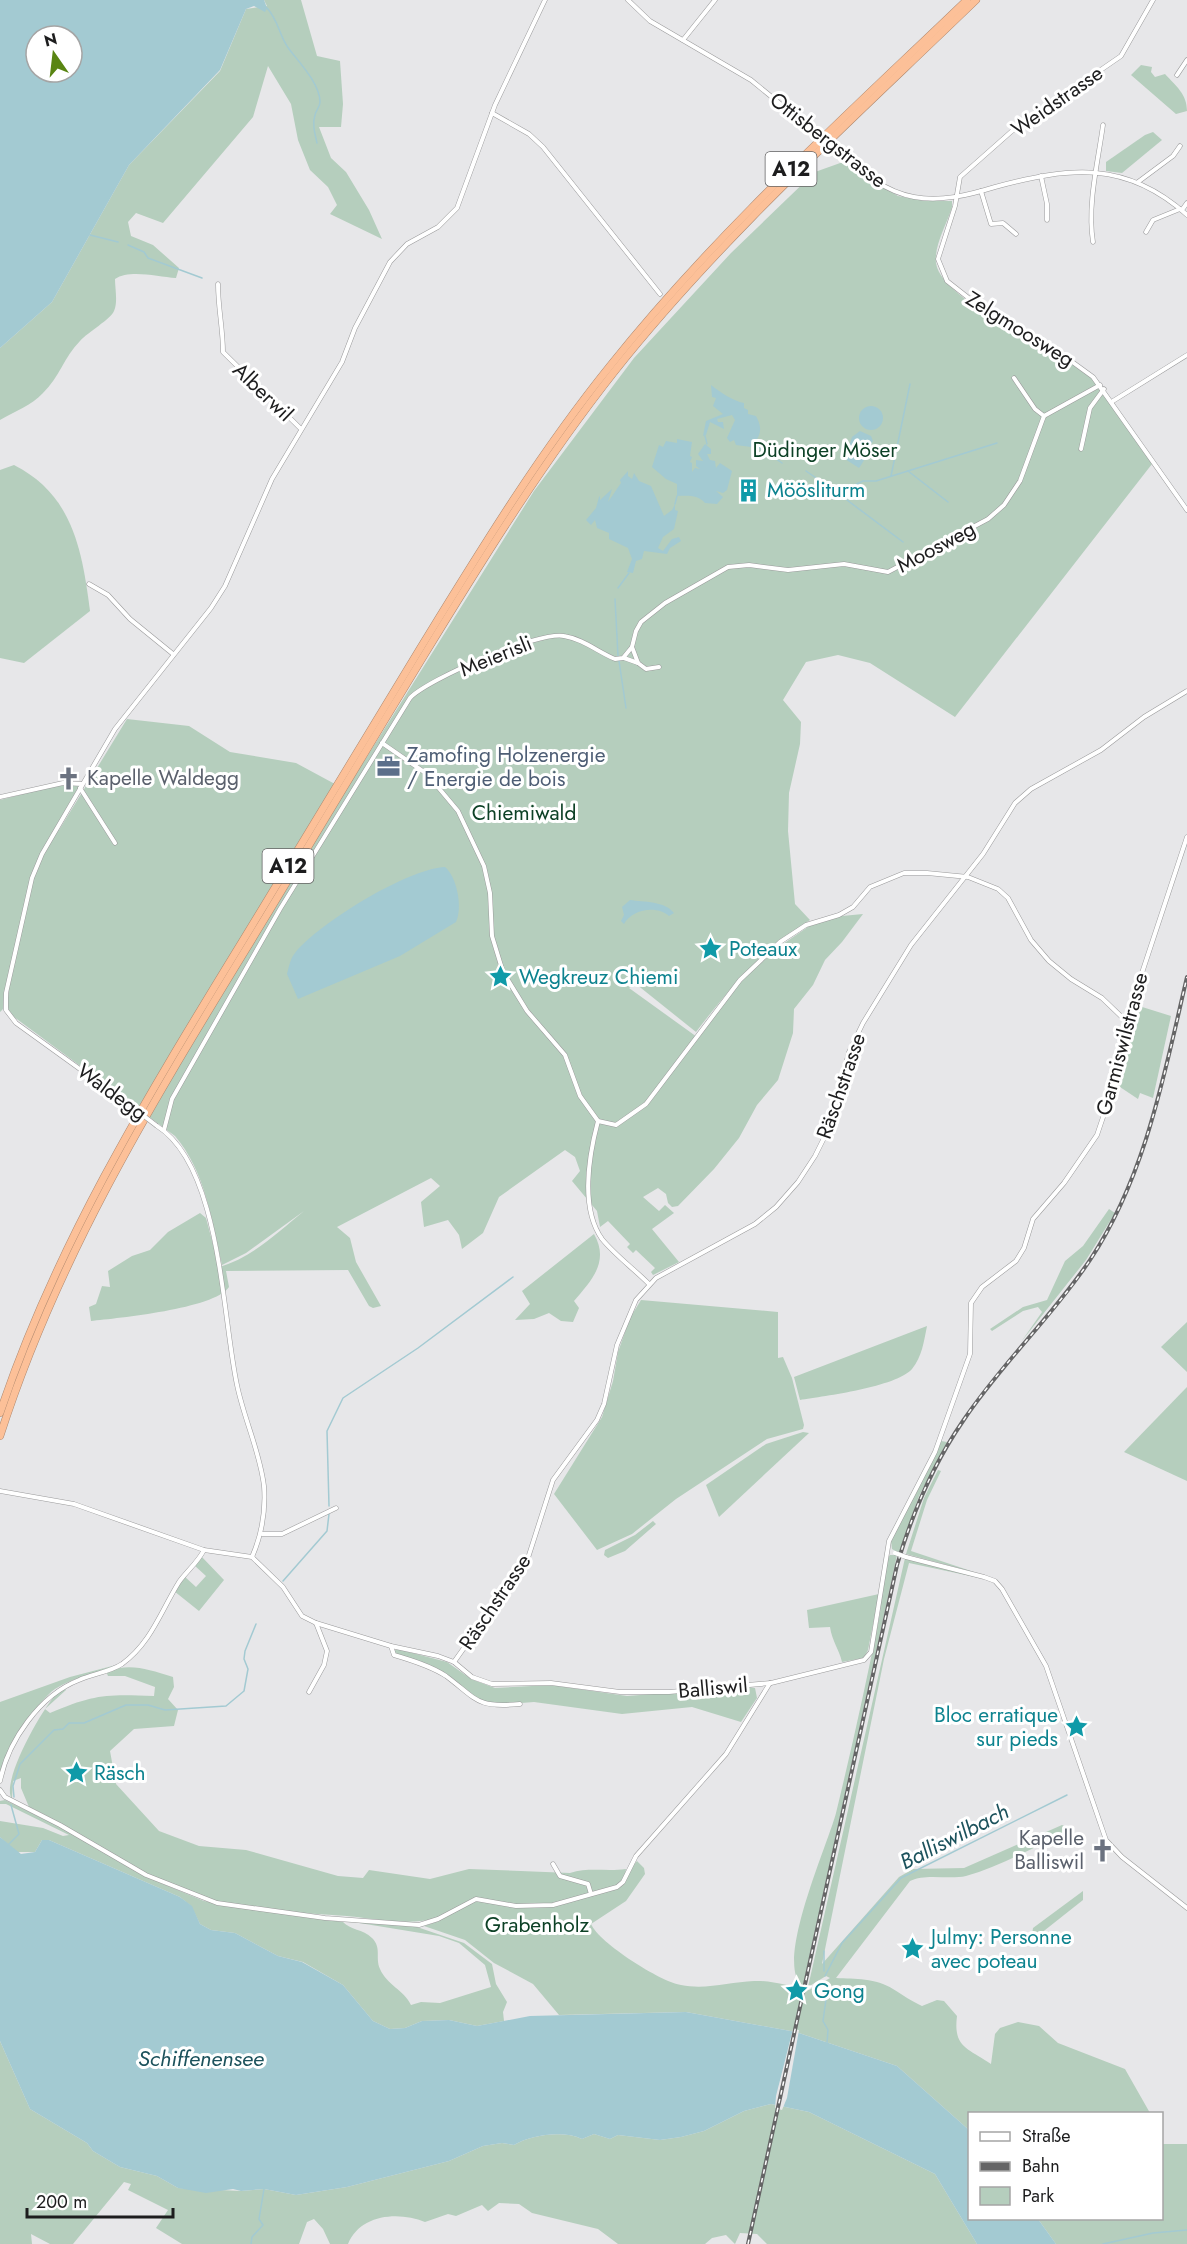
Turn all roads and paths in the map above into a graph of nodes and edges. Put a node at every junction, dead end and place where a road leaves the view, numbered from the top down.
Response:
1 (545, 0) edge
2 (628, 0) edge
3 (715, 0) edge
4 (967, 0) edge
5 (976, 0) edge
6 (1153, 0) edge
7 (683, 40) junction
8 (1187, 60) edge
9 (1176, 75) dead end
10 (492, 113) junction
11 (1103, 124) dead end
12 (1180, 146) dead end
13 (1096, 172) junction
14 (1041, 176) junction
15 (1138, 182) junction
16 (981, 191) junction
17 (957, 197) junction
18 (1187, 203) edge
19 (1181, 209) junction
20 (1187, 215) edge
21 (1047, 220) dead end
22 (1146, 232) dead end
23 (1016, 234) dead end
24 (1093, 242) dead end
25 (218, 284) dead end
26 (660, 294) dead end
27 (1187, 355) edge
28 (1014, 378) dead end
29 (1100, 385) junction
30 (1104, 390) junction
31 (1113, 402) junction
32 (1044, 416) junction
33 (301, 429) junction
34 (1081, 448) dead end
35 (1187, 510) edge
36 (88, 584) dead end
37 (632, 647) junction
38 (173, 654) junction
39 (623, 658) junction
40 (638, 663) junction
41 (659, 667) dead end
42 (1187, 691) edge
43 (382, 743) junction
44 (81, 786) junction
45 (0, 797) edge
46 (1187, 837) edge
47 (115, 843) dead end
48 (964, 877) junction
49 (1126, 1021) junction
50 (598, 1121) junction
51 (164, 1130) junction
52 (649, 1284) junction
53 (0, 1413) edge
54 (0, 1436) edge
55 (0, 1491) edge
56 (336, 1508) dead end
57 (262, 1534) junction
58 (204, 1550) junction
59 (888, 1553) junction
60 (252, 1557) junction
61 (316, 1623) junction
62 (391, 1646) junction
63 (454, 1662) junction
64 (771, 1683) junction
65 (755, 1684) junction
66 (309, 1692) dead end
67 (760, 1697) junction
68 (520, 1704) dead end
69 (0, 1781) edge
70 (0, 1790) edge
71 (553, 1864) dead end
72 (591, 1894) junction
73 (1187, 1908) edge

1 - 10 street, Waldegg
2 - 7 street, Ottisbergstrasse
3 - 7 street
4 - 53 highway, A12
5 - 54 highway, A12
6 - 17 street, Weidstrasse
7 - 17 street, Ottisbergstrasse, bridge
8 - 9 street
10 - 26 street
10 - 33 street, Waldegg
11 - 13 street
12 - 15 street
13 - 14 street, Ottisbergstrasse
13 - 15 street, Ottisbergstrasse
13 - 24 street
14 - 16 street, Ottisbergstrasse
14 - 21 street
15 - 19 street, Ottisbergstrasse
16 - 17 street, Ottisbergstrasse
16 - 23 street
17 - 29 street, Zelgmoosweg
18 - 19 street
19 - 20 street, Ottisbergstrasse
19 - 22 street
25 - 33 street, Alberwil
27 - 31 street
28 - 32 street
29 - 30 street, Zelgmoosweg
29 - 32 street
30 - 31 street, Zelgmoosweg
30 - 34 street
31 - 35 street, Zelgmoosweg
32 - 37 street, Moosweg
33 - 38 street, Waldegg
36 - 38 street
37 - 39 street
37 - 40 street
38 - 44 street, Waldegg
39 - 40 street
39 - 43 street, Meierisli
40 - 41 street
42 - 48 street, Räschstrasse
43 - 50 street
43 - 51 street, Waldegg
44 - 45 street
44 - 47 street
44 - 51 street, Waldegg, bridge
46 - 49 street, Garmiswilstrasse
48 - 49 street
48 - 50 street
48 - 52 street, Räschstrasse
49 - 59 street, Garmiswilstrasse
50 - 52 street
51 - 57 street
52 - 63 street, Räschstrasse
55 - 58 street
56 - 57 street
57 - 60 street
58 - 60 street
58 - 69 street
59 - 64 street, Balliswil
59 - 73 street, bridge
60 - 61 street
61 - 62 street
61 - 66 street
62 - 63 street, Balliswil
62 - 68 street
63 - 65 street, Balliswil
64 - 65 street, Balliswil
64 - 67 street
65 - 67 street
67 - 72 street
70 - 72 street
71 - 72 street

